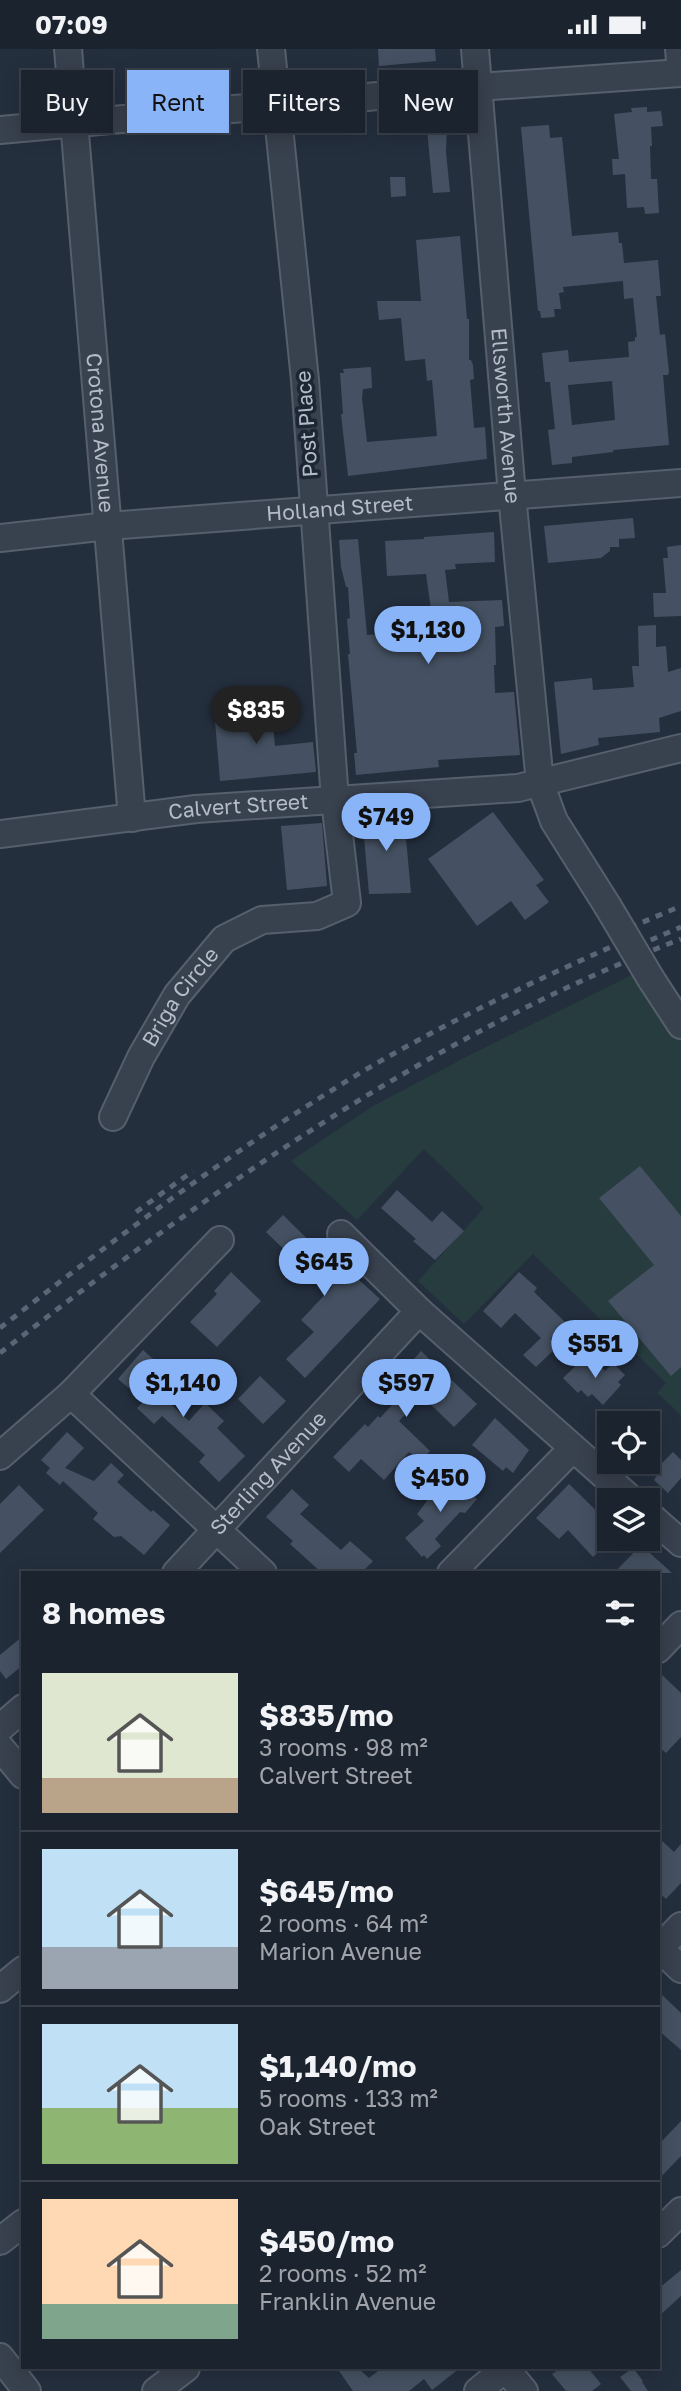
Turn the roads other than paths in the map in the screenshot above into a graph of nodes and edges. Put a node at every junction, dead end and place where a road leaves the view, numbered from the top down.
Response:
1 (68, 49) edge
2 (271, 49) edge
3 (475, 49) edge
4 (679, 49) edge
5 (70, 70) edge
6 (273, 70) edge
7 (477, 70) edge
8 (681, 72) edge
9 (478, 87) joint
10 (243, 108) edge
11 (113, 120) edge
12 (21, 128) edge
13 (0, 130) edge
14 (76, 133) edge
15 (279, 133) edge
16 (681, 483) edge
17 (512, 495) junction
18 (314, 510) junction
19 (108, 526) junction
20 (0, 538) edge
21 (681, 748) edge
22 (540, 783) junction
23 (335, 800) junction
24 (132, 818) junction
25 (3, 839) edge
26 (681, 1025) edge
27 (113, 1117) dead end
28 (341, 1234) dead end
29 (220, 1240) dead end
30 (419, 1311) junction
31 (71, 1394) junction
32 (573, 1448) junction
33 (0, 1457) edge
34 (618, 1488) edge
35 (660, 1525) edge
36 (216, 1530) junction
37 (681, 1543) edge
38 (178, 1571) edge
39 (260, 1571) edge
40 (453, 1571) edge
41 (681, 1625) edge
42 (660, 1647) edge
43 (21, 1710) edge
44 (0, 1728) edge
45 (0, 1747) edge
46 (21, 1773) edge
47 (681, 1926) edge
48 (660, 1947) edge
49 (660, 1951) edge
50 (681, 1969) edge
51 (21, 1972) edge
52 (0, 1989) edge
53 (681, 2211) edge
54 (21, 2225) edge
55 (660, 2232) edge
56 (0, 2241) edge
57 (0, 2357) edge
58 (185, 2369) edge
59 (504, 2369) edge
60 (506, 2369) edge
61 (27, 2391) edge
62 (156, 2391) edge
63 (478, 2391) edge
64 (524, 2391) edge

1 - 5 street, Crotona Avenue
2 - 6 street, Post Place
3 - 7 street, Ellsworth Avenue
4 - 8 street
8 - 9 street
9 - 17 street, Ellsworth Avenue
10 - 11 street
12 - 13 street
14 - 19 street, Crotona Avenue
15 - 18 street, Post Place
16 - 17 street, Holland Street
17 - 18 street, Holland Street
17 - 22 street, Ellsworth Avenue
18 - 19 street, Holland Street
18 - 23 street, Post Place
19 - 20 street, Holland Street
19 - 24 street, Crotona Avenue
21 - 22 street, Calvert Street
22 - 23 street, Calvert Street
22 - 26 street, Ellsworth Avenue, bridge
23 - 24 street, Calvert Street
23 - 27 street, Briga Circle
24 - 25 street, Calvert Street
28 - 30 street
29 - 31 street
30 - 32 street
30 - 36 street, Sterling Avenue
31 - 33 street
31 - 36 street
32 - 34 street
32 - 40 street
35 - 37 street
36 - 38 street, Sterling Avenue
36 - 39 street
41 - 42 street
43 - 44 street
45 - 46 street
47 - 48 street
49 - 50 street
51 - 52 street
53 - 55 street
54 - 56 street
57 - 61 street
58 - 62 street
59 - 63 street
60 - 64 street

